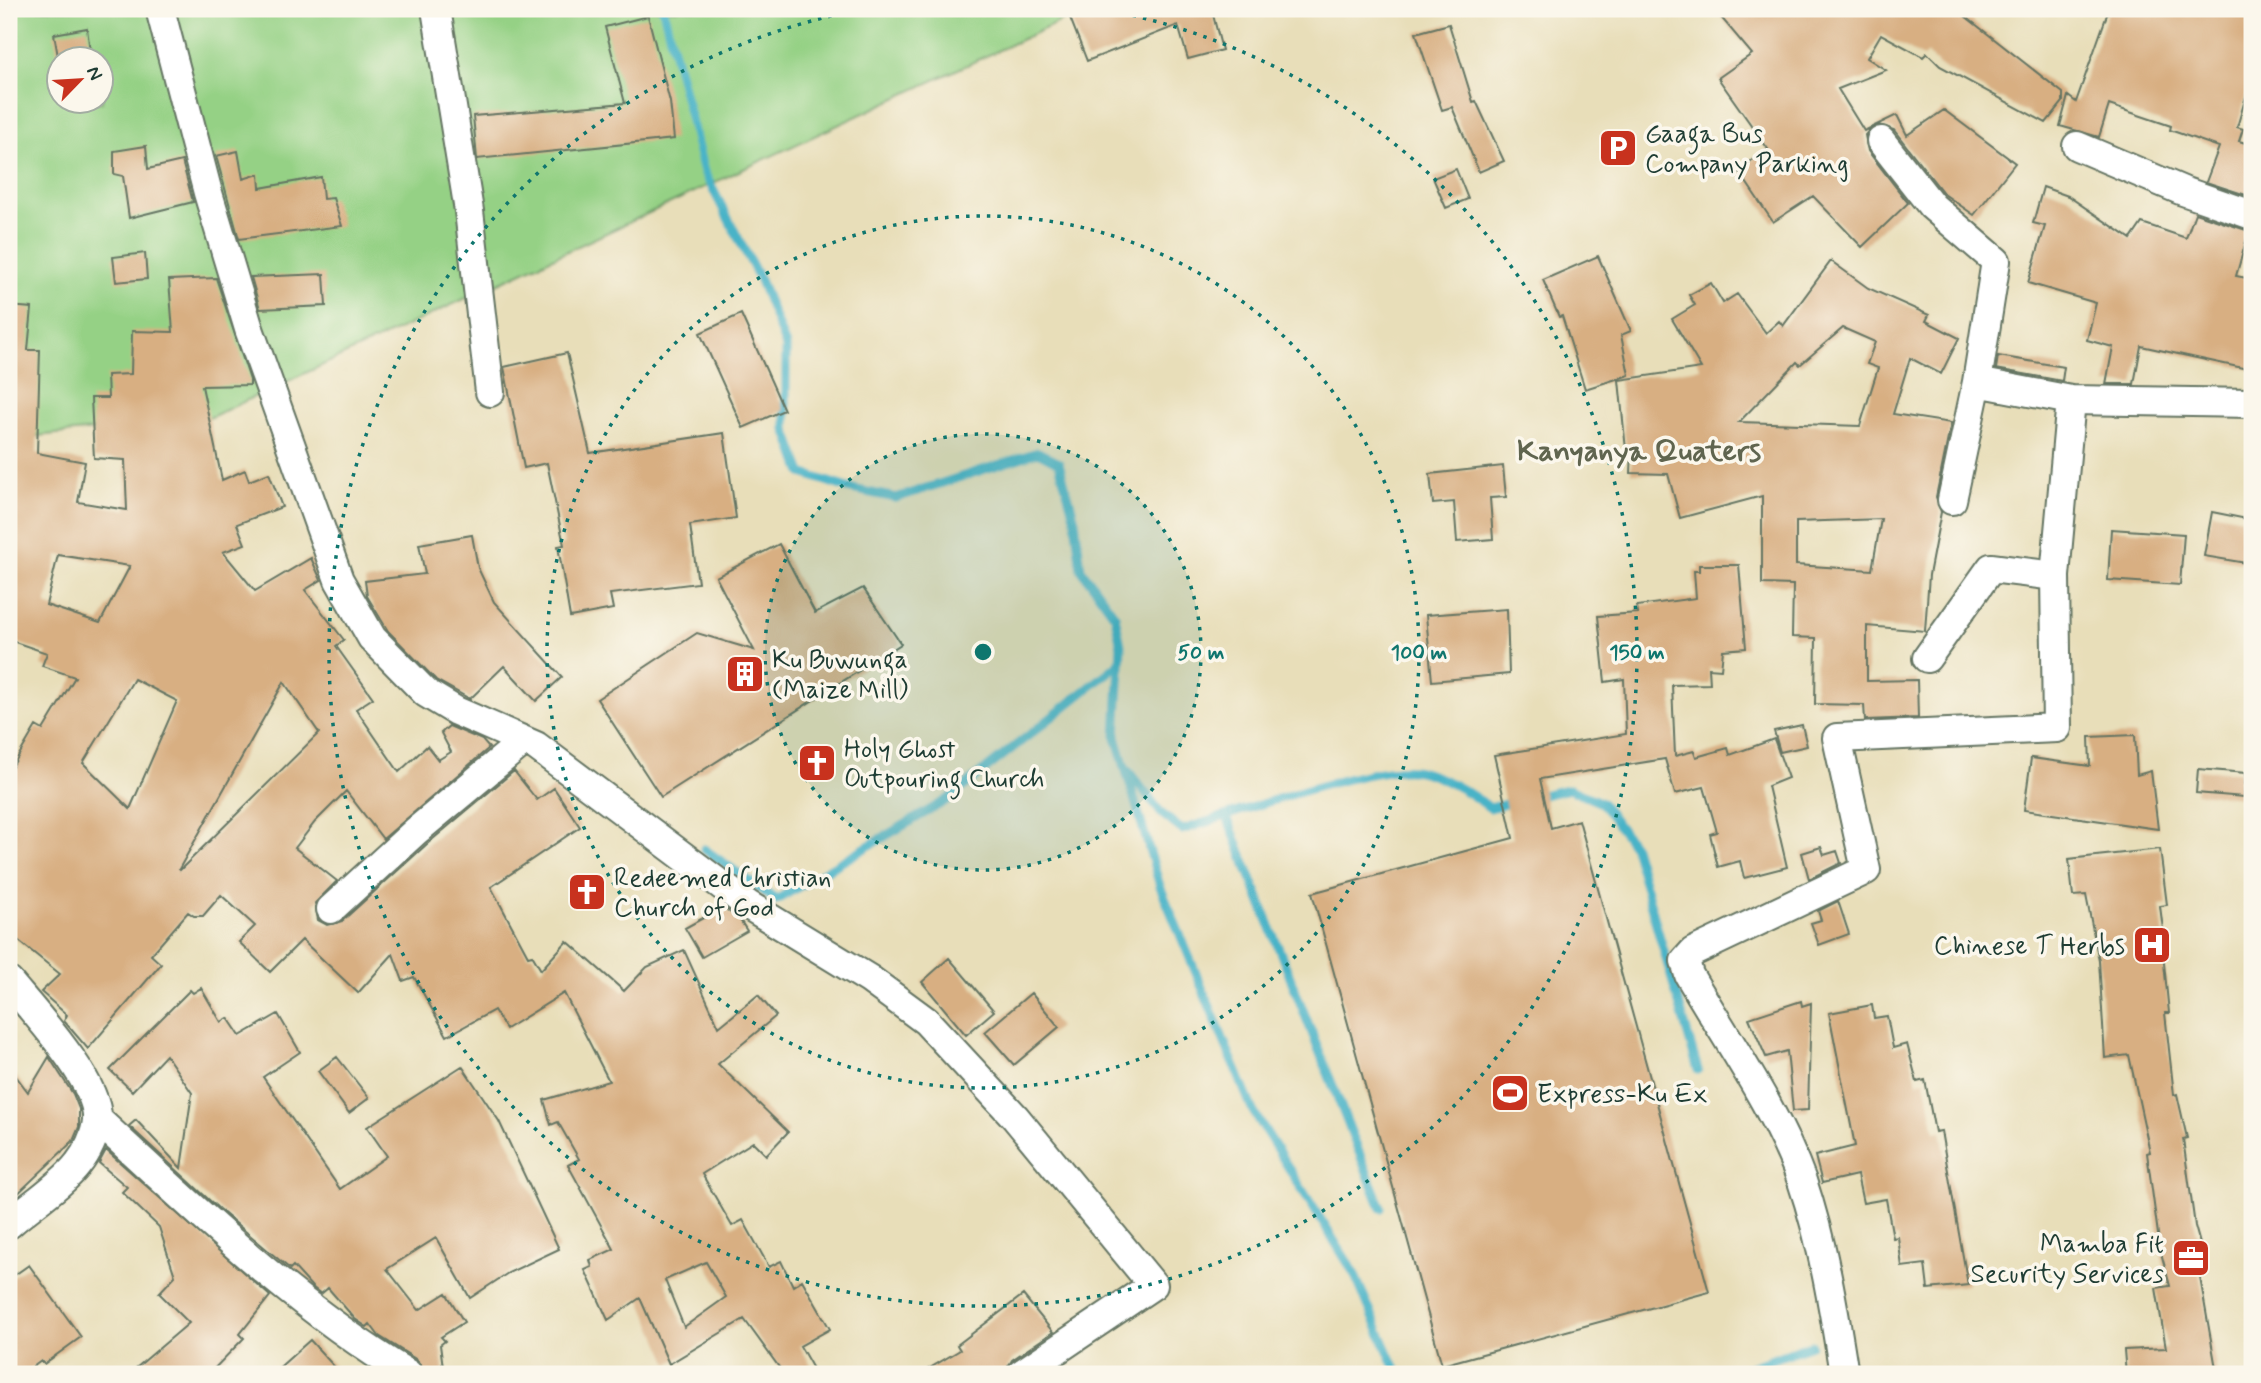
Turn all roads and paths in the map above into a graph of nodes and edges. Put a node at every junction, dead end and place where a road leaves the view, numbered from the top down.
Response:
1 (160, 9) edge
2 (436, 9) edge
3 (1881, 141) dead end
4 (2077, 146) dead end
5 (2252, 215) edge
6 (1978, 382) junction
7 (490, 392) dead end
8 (2071, 400) junction
9 (2252, 403) edge
10 (1952, 500) dead end
11 (2055, 576) junction
12 (1927, 658) dead end
13 (524, 741) junction
14 (331, 909) dead end
15 (9, 982) edge
16 (97, 1119) junction
17 (9, 1224) edge
18 (408, 1374) edge
19 (1021, 1374) edge
20 (1843, 1374) edge

1 - 13 street
2 - 7 street
3 - 6 street
4 - 5 street
6 - 8 street
6 - 10 street
8 - 9 street
8 - 11 street
11 - 12 street
11 - 20 street
13 - 14 street
13 - 19 street
15 - 16 street
16 - 17 street
16 - 18 street

